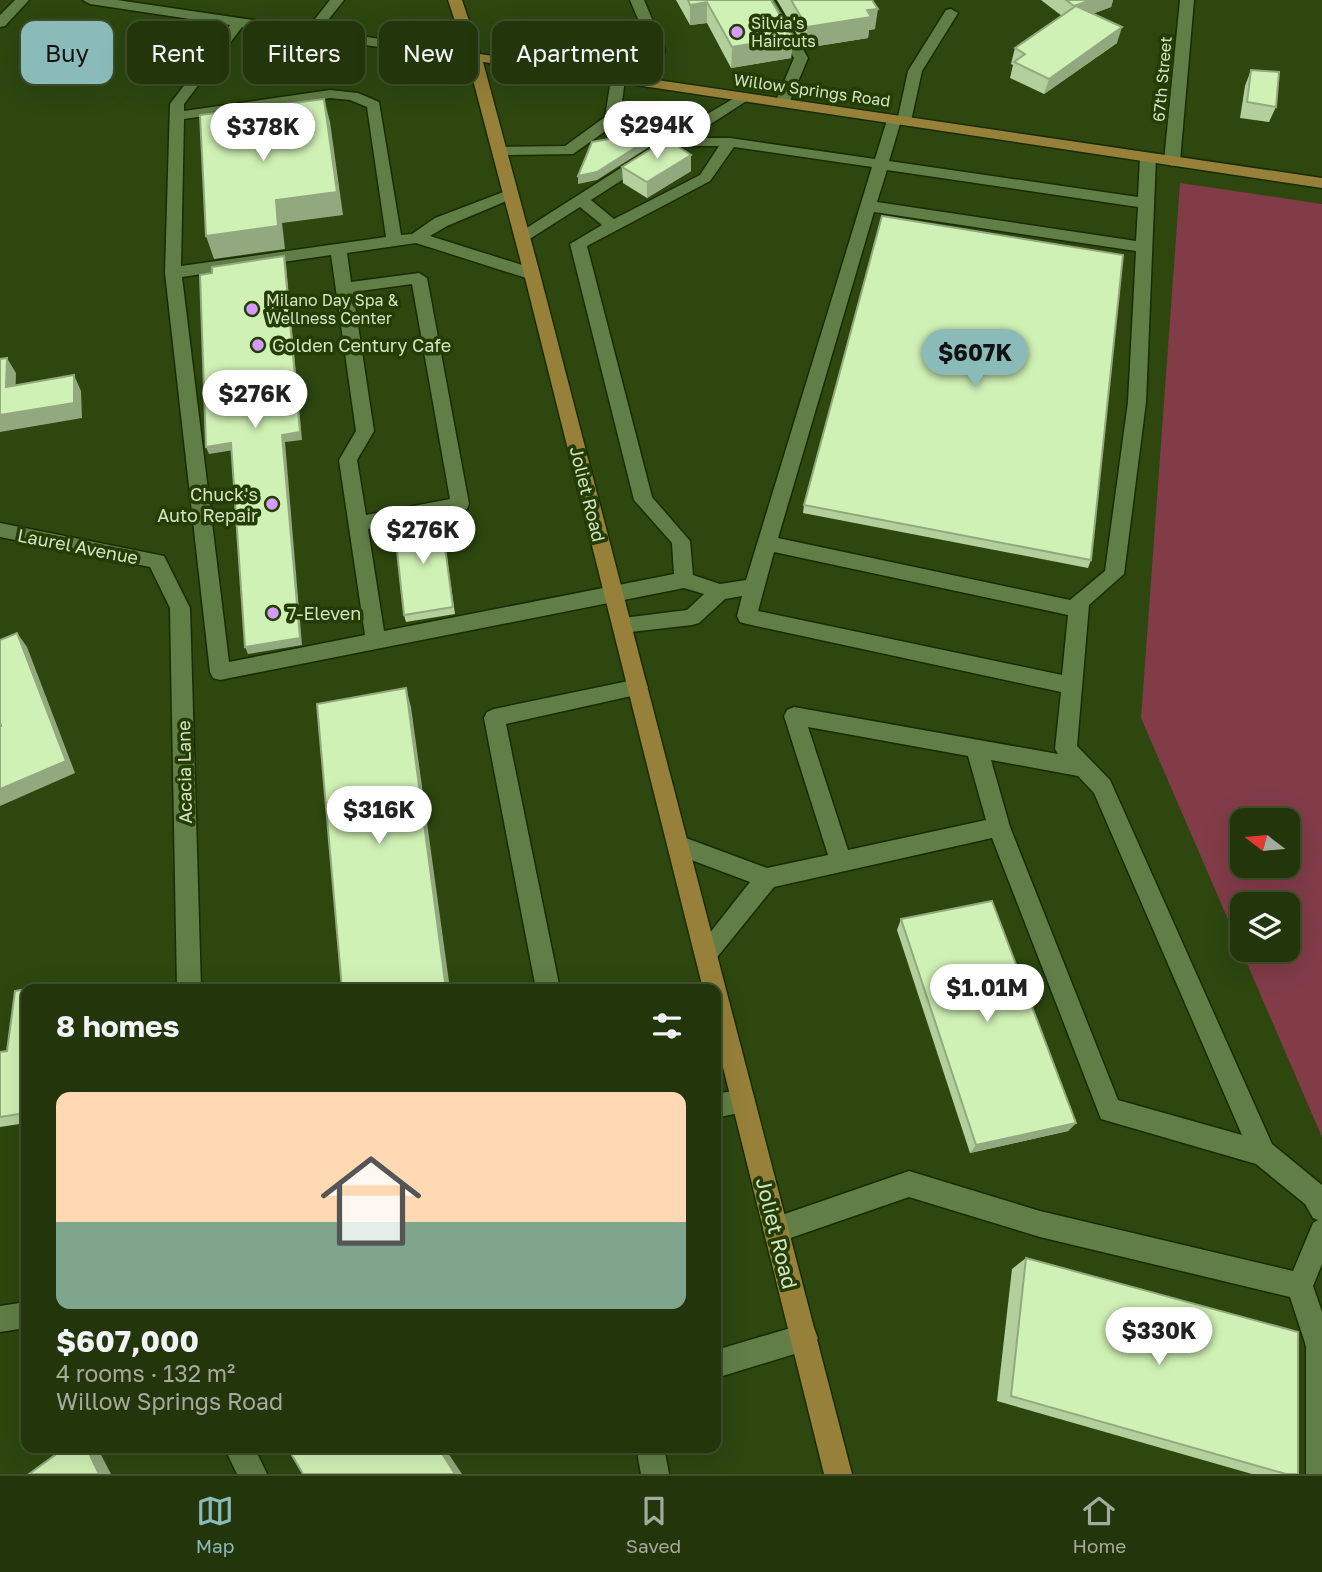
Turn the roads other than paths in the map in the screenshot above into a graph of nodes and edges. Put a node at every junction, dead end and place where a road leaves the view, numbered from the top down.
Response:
1 (22, 0) edge
2 (90, 0) edge
3 (222, 0) edge
4 (337, 0) edge
5 (456, 0) edge
6 (637, 0) edge
7 (767, 0) edge
8 (1187, 0) edge
9 (951, 13) dead end
10 (207, 18) junction
11 (320, 21) edge
12 (463, 21) edge
13 (646, 21) edge
14 (239, 22) junction
15 (0, 23) edge
16 (243, 23) edge
17 (478, 72) edge
18 (617, 84) edge
19 (655, 84) edge
20 (743, 97) junction
21 (782, 103) junction
22 (177, 117) junction
23 (612, 119) junction
24 (899, 120) junction
25 (671, 142) junction
26 (730, 142) junction
27 (499, 150) junction
28 (1148, 158) junction
29 (1172, 161) junction
30 (881, 162) junction
31 (1322, 183) edge
32 (511, 194) junction
33 (580, 199) junction
34 (1146, 203) junction
35 (868, 206) junction
36 (613, 226) junction
37 (522, 236) junction
38 (416, 238) junction
39 (394, 241) junction
40 (1144, 247) junction
41 (338, 249) junction
42 (173, 273) junction
43 (532, 274) junction
44 (343, 288) junction
45 (357, 524) junction
46 (0, 530) edge
47 (767, 542) junction
48 (157, 561) joint
49 (684, 580) junction
50 (754, 587) junction
51 (720, 592) junction
52 (614, 596) junction
53 (1079, 610) junction
54 (622, 625) junction
55 (376, 642) junction
56 (1072, 686) junction
57 (638, 687) junction
58 (977, 749) junction
59 (1085, 768) junction
60 (999, 827) junction
61 (678, 845) junction
62 (841, 862) junction
63 (767, 878) junction
64 (706, 953) junction
65 (189, 984) edge
66 (547, 984) edge
67 (713, 984) edge
68 (721, 1015) edge
69 (743, 1101) junction
70 (721, 1105) edge
71 (1263, 1153) junction
72 (1322, 1209) edge
73 (776, 1230) junction
74 (1322, 1232) edge
75 (1300, 1286) junction
76 (21, 1316) edge
77 (0, 1320) edge
78 (804, 1338) junction
79 (721, 1363) edge
80 (241, 1453) edge
81 (651, 1453) edge
82 (253, 1474) edge
83 (655, 1474) edge
84 (838, 1474) edge
85 (1320, 1474) edge

1 - 15 street
2 - 10 street, Willow Springs Road
3 - 10 street
4 - 11 street
5 - 12 main road, Joliet Road
6 - 13 street
7 - 21 street
8 - 29 street, 67th Street
9 - 24 street
10 - 14 street, Willow Springs Road
14 - 16 street, Willow Springs Road
14 - 22 street
17 - 27 main road, Joliet Road
18 - 23 street
19 - 20 main road, Willow Springs Road
20 - 21 main road, Willow Springs Road
20 - 25 street
21 - 24 main road, Willow Springs Road
22 - 39 street
22 - 42 street
23 - 25 street
23 - 27 street
24 - 28 main road, Willow Springs Road
24 - 30 street
25 - 26 street
25 - 33 street
26 - 30 street
26 - 36 street
27 - 32 main road, Joliet Road
28 - 29 main road, Willow Springs Road
28 - 34 street
29 - 31 main road, Willow Springs Road
30 - 34 street
30 - 35 street
32 - 37 main road, Joliet Road
32 - 38 street
33 - 36 street
33 - 37 street
34 - 40 street
35 - 40 street
35 - 47 street
36 - 49 street
37 - 43 main road, Joliet Road
38 - 39 street
38 - 43 street
39 - 41 street
40 - 53 street
41 - 42 street
41 - 44 street
42 - 55 street
43 - 52 main road, Joliet Road
44 - 45 street
44 - 45 street
45 - 55 street
46 - 48 street, Laurel Avenue
47 - 50 street
47 - 53 street
48 - 65 street, Acacia Lane
49 - 51 street
49 - 52 street
50 - 51 street
50 - 56 street
51 - 54 street
52 - 54 main road, Joliet Road
52 - 55 street
53 - 56 street
54 - 57 main road, Joliet Road
56 - 59 street
57 - 61 main road, Joliet Road
57 - 66 street
58 - 59 street
58 - 60 street
58 - 62 street
59 - 71 street
60 - 62 street
60 - 71 street
61 - 63 street
61 - 64 main road, Joliet Road
62 - 63 street
63 - 64 street
64 - 67 main road, Joliet Road
68 - 69 main road, Joliet Road
69 - 70 street
69 - 73 main road, Joliet Road
71 - 72 street
73 - 75 street
73 - 78 main road, Joliet Road
74 - 75 street
75 - 85 street
76 - 77 street
78 - 79 street
78 - 84 main road, Joliet Road
80 - 82 street
81 - 83 street

